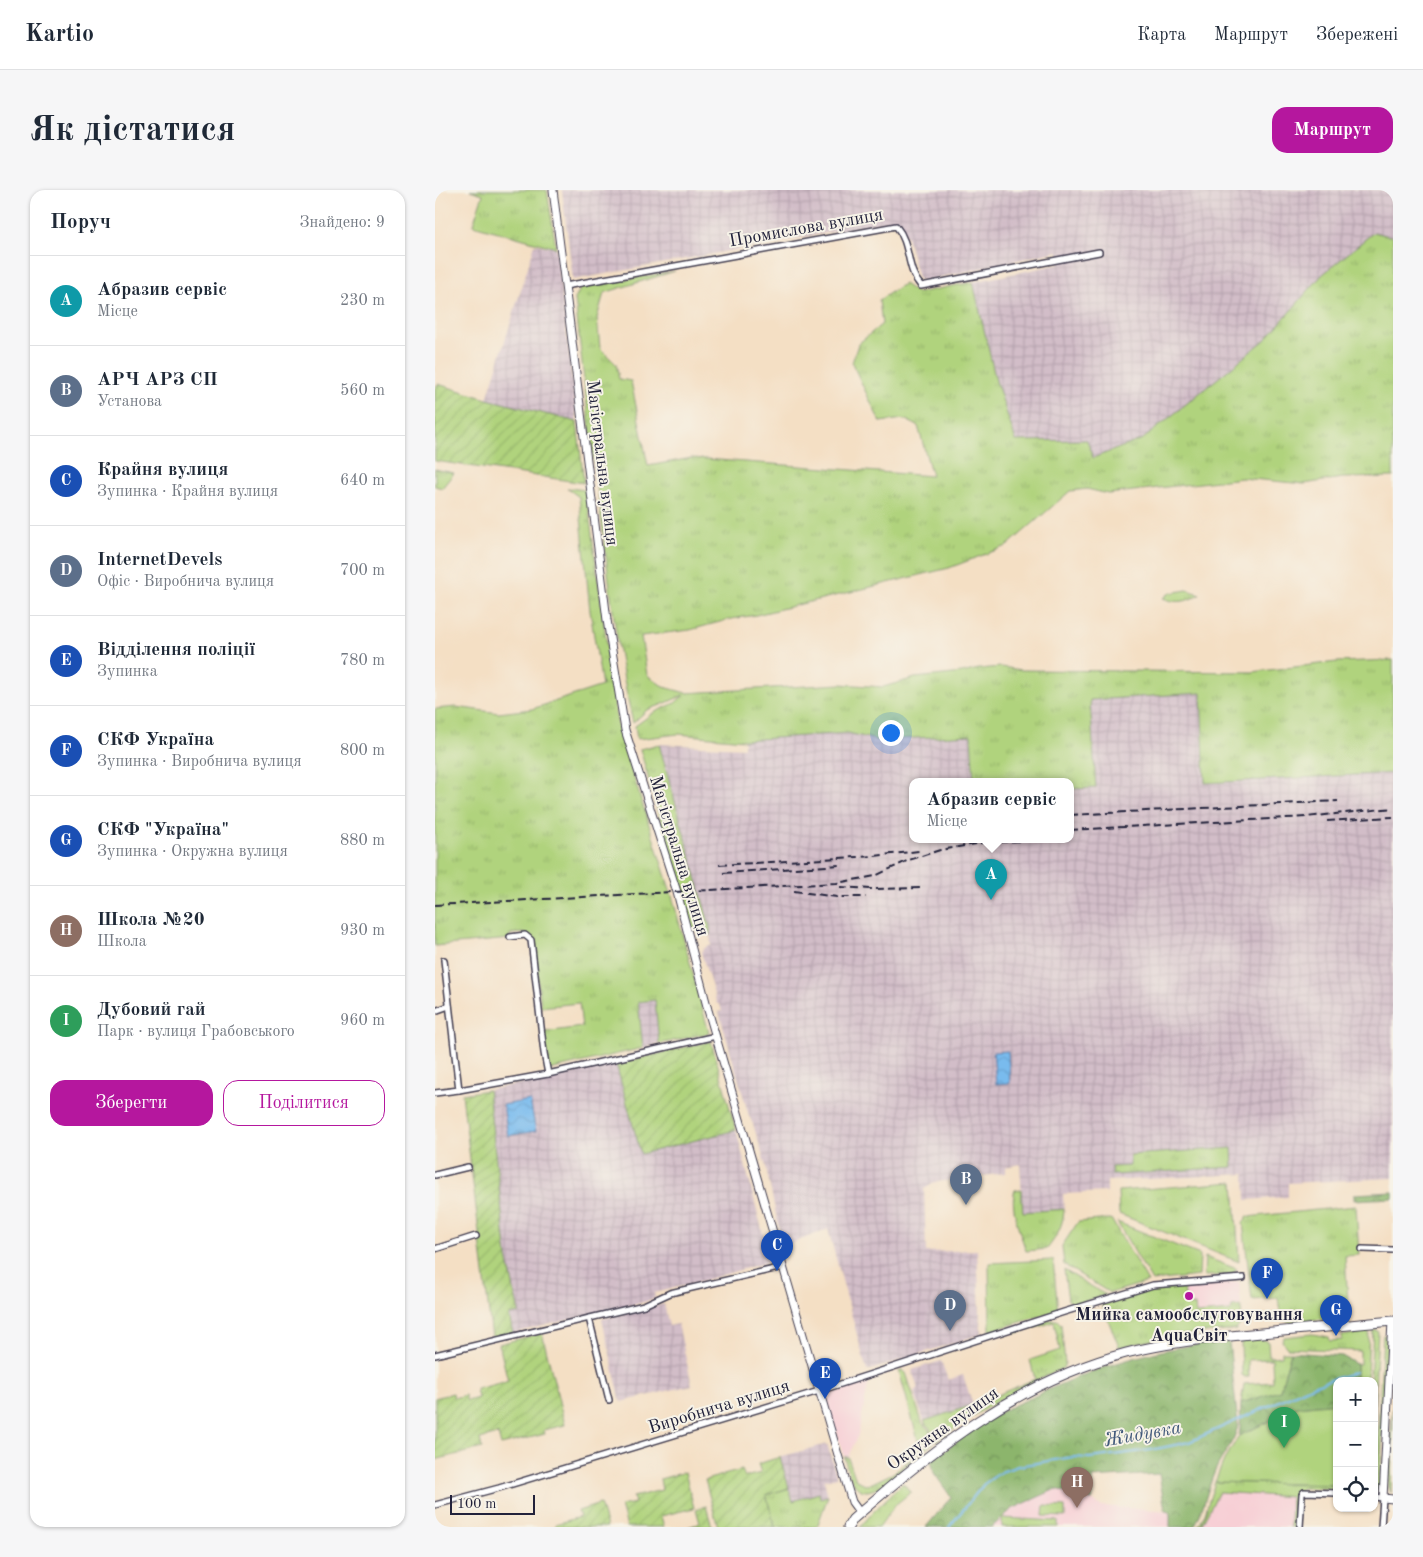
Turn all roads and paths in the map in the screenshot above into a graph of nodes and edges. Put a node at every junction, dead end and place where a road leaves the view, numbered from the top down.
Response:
1 (553, 190) edge
2 (1099, 252) dead end
3 (565, 286) junction
4 (510, 937) dead end
5 (444, 960) dead end
6 (449, 1006) junction
7 (435, 1011) edge
8 (716, 1036) junction
9 (548, 1074) junction
10 (459, 1090) junction
11 (435, 1093) edge
12 (468, 1167) dead end
13 (435, 1175) edge
14 (476, 1236) dead end
15 (435, 1249) edge
16 (1362, 1249) dead end
17 (1393, 1250) edge
18 (783, 1267) junction
19 (1243, 1278) dead end
20 (589, 1318) junction
21 (1393, 1321) edge
22 (435, 1355) edge
23 (819, 1391) junction
24 (609, 1400) dead end
25 (1333, 1493) edge
26 (1378, 1497) edge
27 (1383, 1498) junction
28 (1393, 1498) edge
29 (435, 1505) edge
30 (860, 1513) junction
31 (848, 1527) edge
32 (1300, 1527) edge
33 (1381, 1527) edge

1 - 3 street, Магістральна вулиця
2 - 3 street, Промислова вулиця
3 - 8 street, Магістральна вулиця
4 - 9 street
5 - 6 street
6 - 7 street
6 - 10 street
8 - 9 street
8 - 18 street, Магістральна вулиця
9 - 10 street
10 - 11 street
12 - 13 street
14 - 15 street
16 - 17 street
18 - 20 street
18 - 23 street, Магістральна вулиця
19 - 23 street, Виробнича вулиця
20 - 22 street
20 - 24 street
21 - 27 street
21 - 30 main road, Окружна вулиця
23 - 29 street, Виробнича вулиця
23 - 30 street, Магістральна вулиця
25 - 32 street
26 - 27 street
27 - 28 street
27 - 33 street
30 - 31 main road, Окружна вулиця

